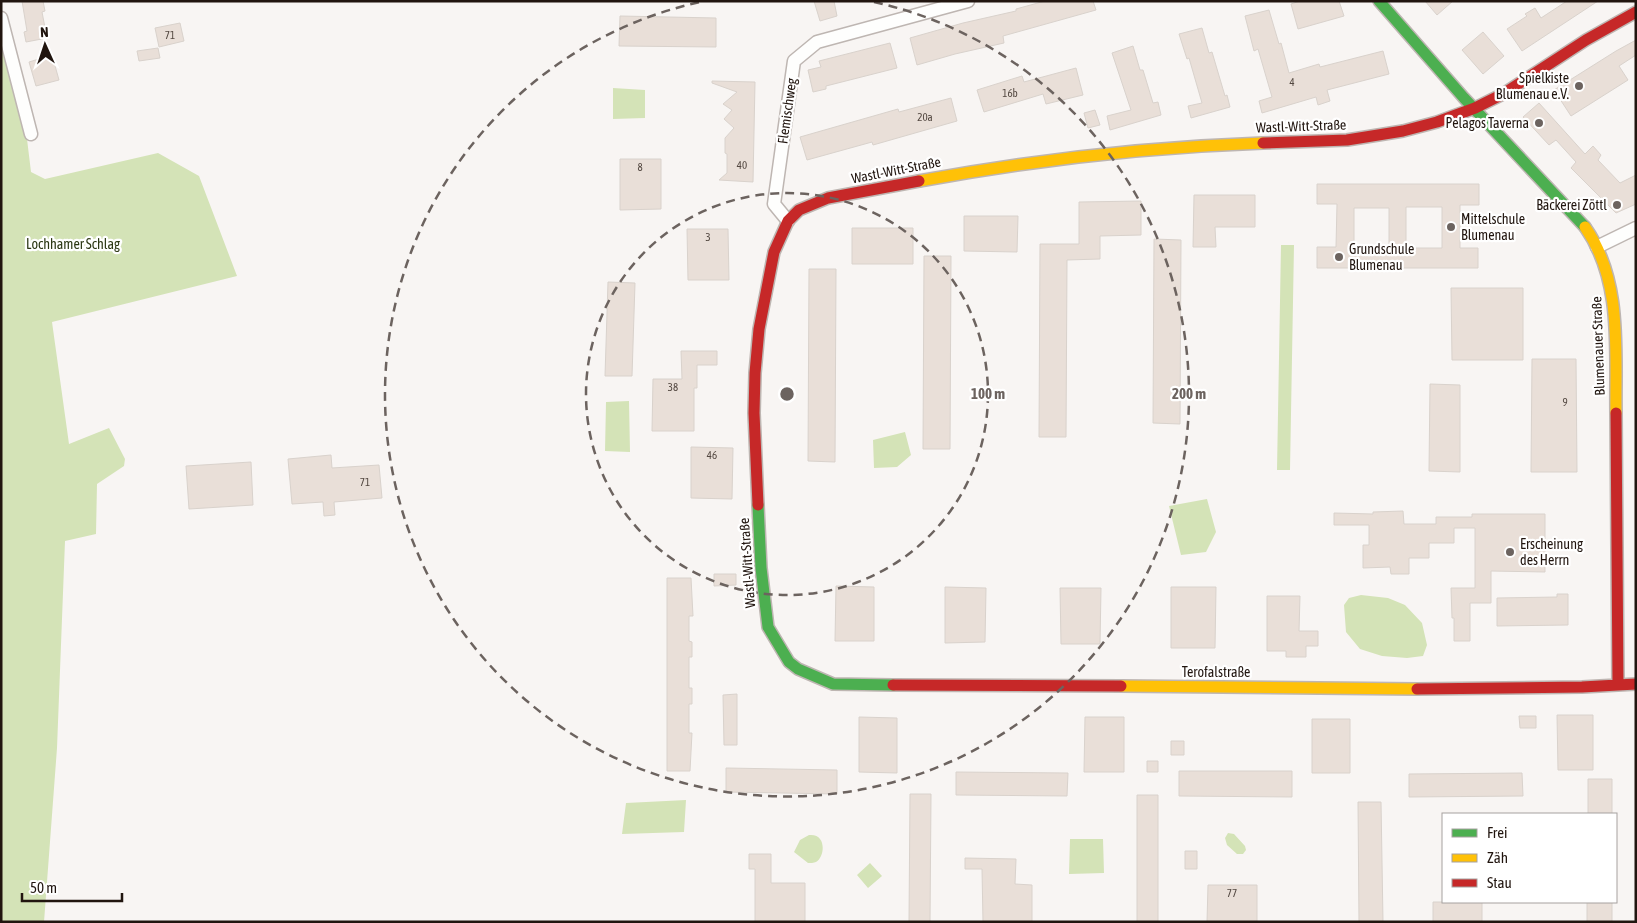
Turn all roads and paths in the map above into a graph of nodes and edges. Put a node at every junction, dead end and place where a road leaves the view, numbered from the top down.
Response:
1 (968, 1) edge
2 (1379, 1) edge
3 (1636, 12) edge
4 (1, 18) edge
5 (1475, 108) junction
6 (31, 134) dead end
7 (788, 222) junction
8 (1636, 228) edge
9 (1597, 247) junction
10 (798, 669) joint
11 (1636, 684) edge
12 (1618, 685) junction

1 - 7 street, Flemischweg
2 - 5 street, Blumenauer Straße
3 - 5 street, Wastl-Witt-Straße
4 - 6 street
5 - 7 street, Wastl-Witt-Straße
5 - 9 street, Blumenauer Straße
7 - 10 street, Wastl-Witt-Straße
8 - 9 street
9 - 12 street, Blumenauer Straße
10 - 12 street, Terofalstraße
11 - 12 street, Terofalstraße

